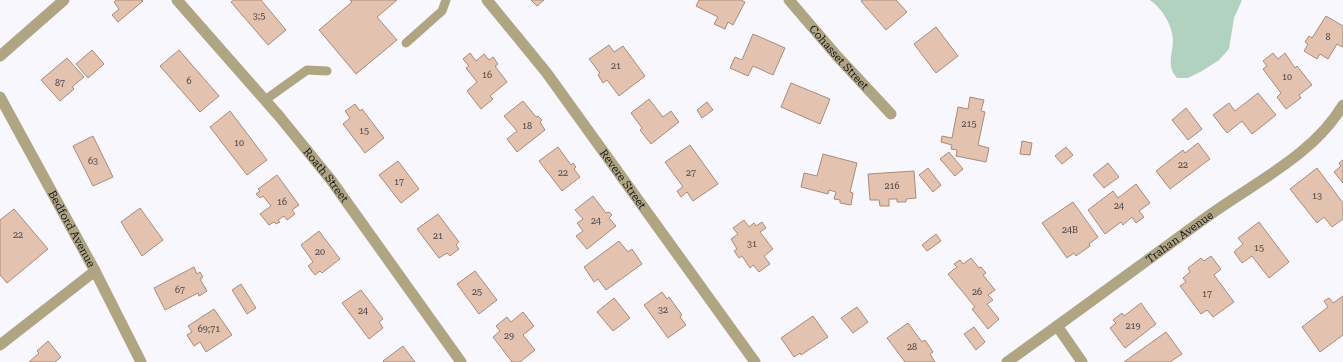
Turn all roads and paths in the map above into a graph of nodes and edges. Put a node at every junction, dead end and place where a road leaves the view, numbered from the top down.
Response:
1 (64, 0) edge
2 (177, 0) edge
3 (446, 0) edge
4 (487, 0) edge
5 (789, 0) edge
6 (406, 43) dead end
7 (0, 56) edge
8 (327, 71) dead end
9 (0, 96) edge
10 (265, 100) junction
11 (1343, 105) edge
12 (891, 114) dead end
13 (95, 271) junction
14 (1057, 326) junction
15 (0, 345) edge
16 (141, 362) edge
17 (461, 362) edge
18 (755, 362) edge
19 (1007, 362) edge
20 (1082, 362) edge

1 - 7 street
2 - 10 street, Roath Street
3 - 6 lane
4 - 18 street, Revere Street
5 - 12 street, Cohasset Street
8 - 10 lane
9 - 13 street, Bedford Avenue
10 - 17 street, Roath Street
11 - 14 street, Trahan Avenue
13 - 15 street
13 - 16 street, Bedford Avenue
14 - 19 street, Trahan Avenue
14 - 20 street

